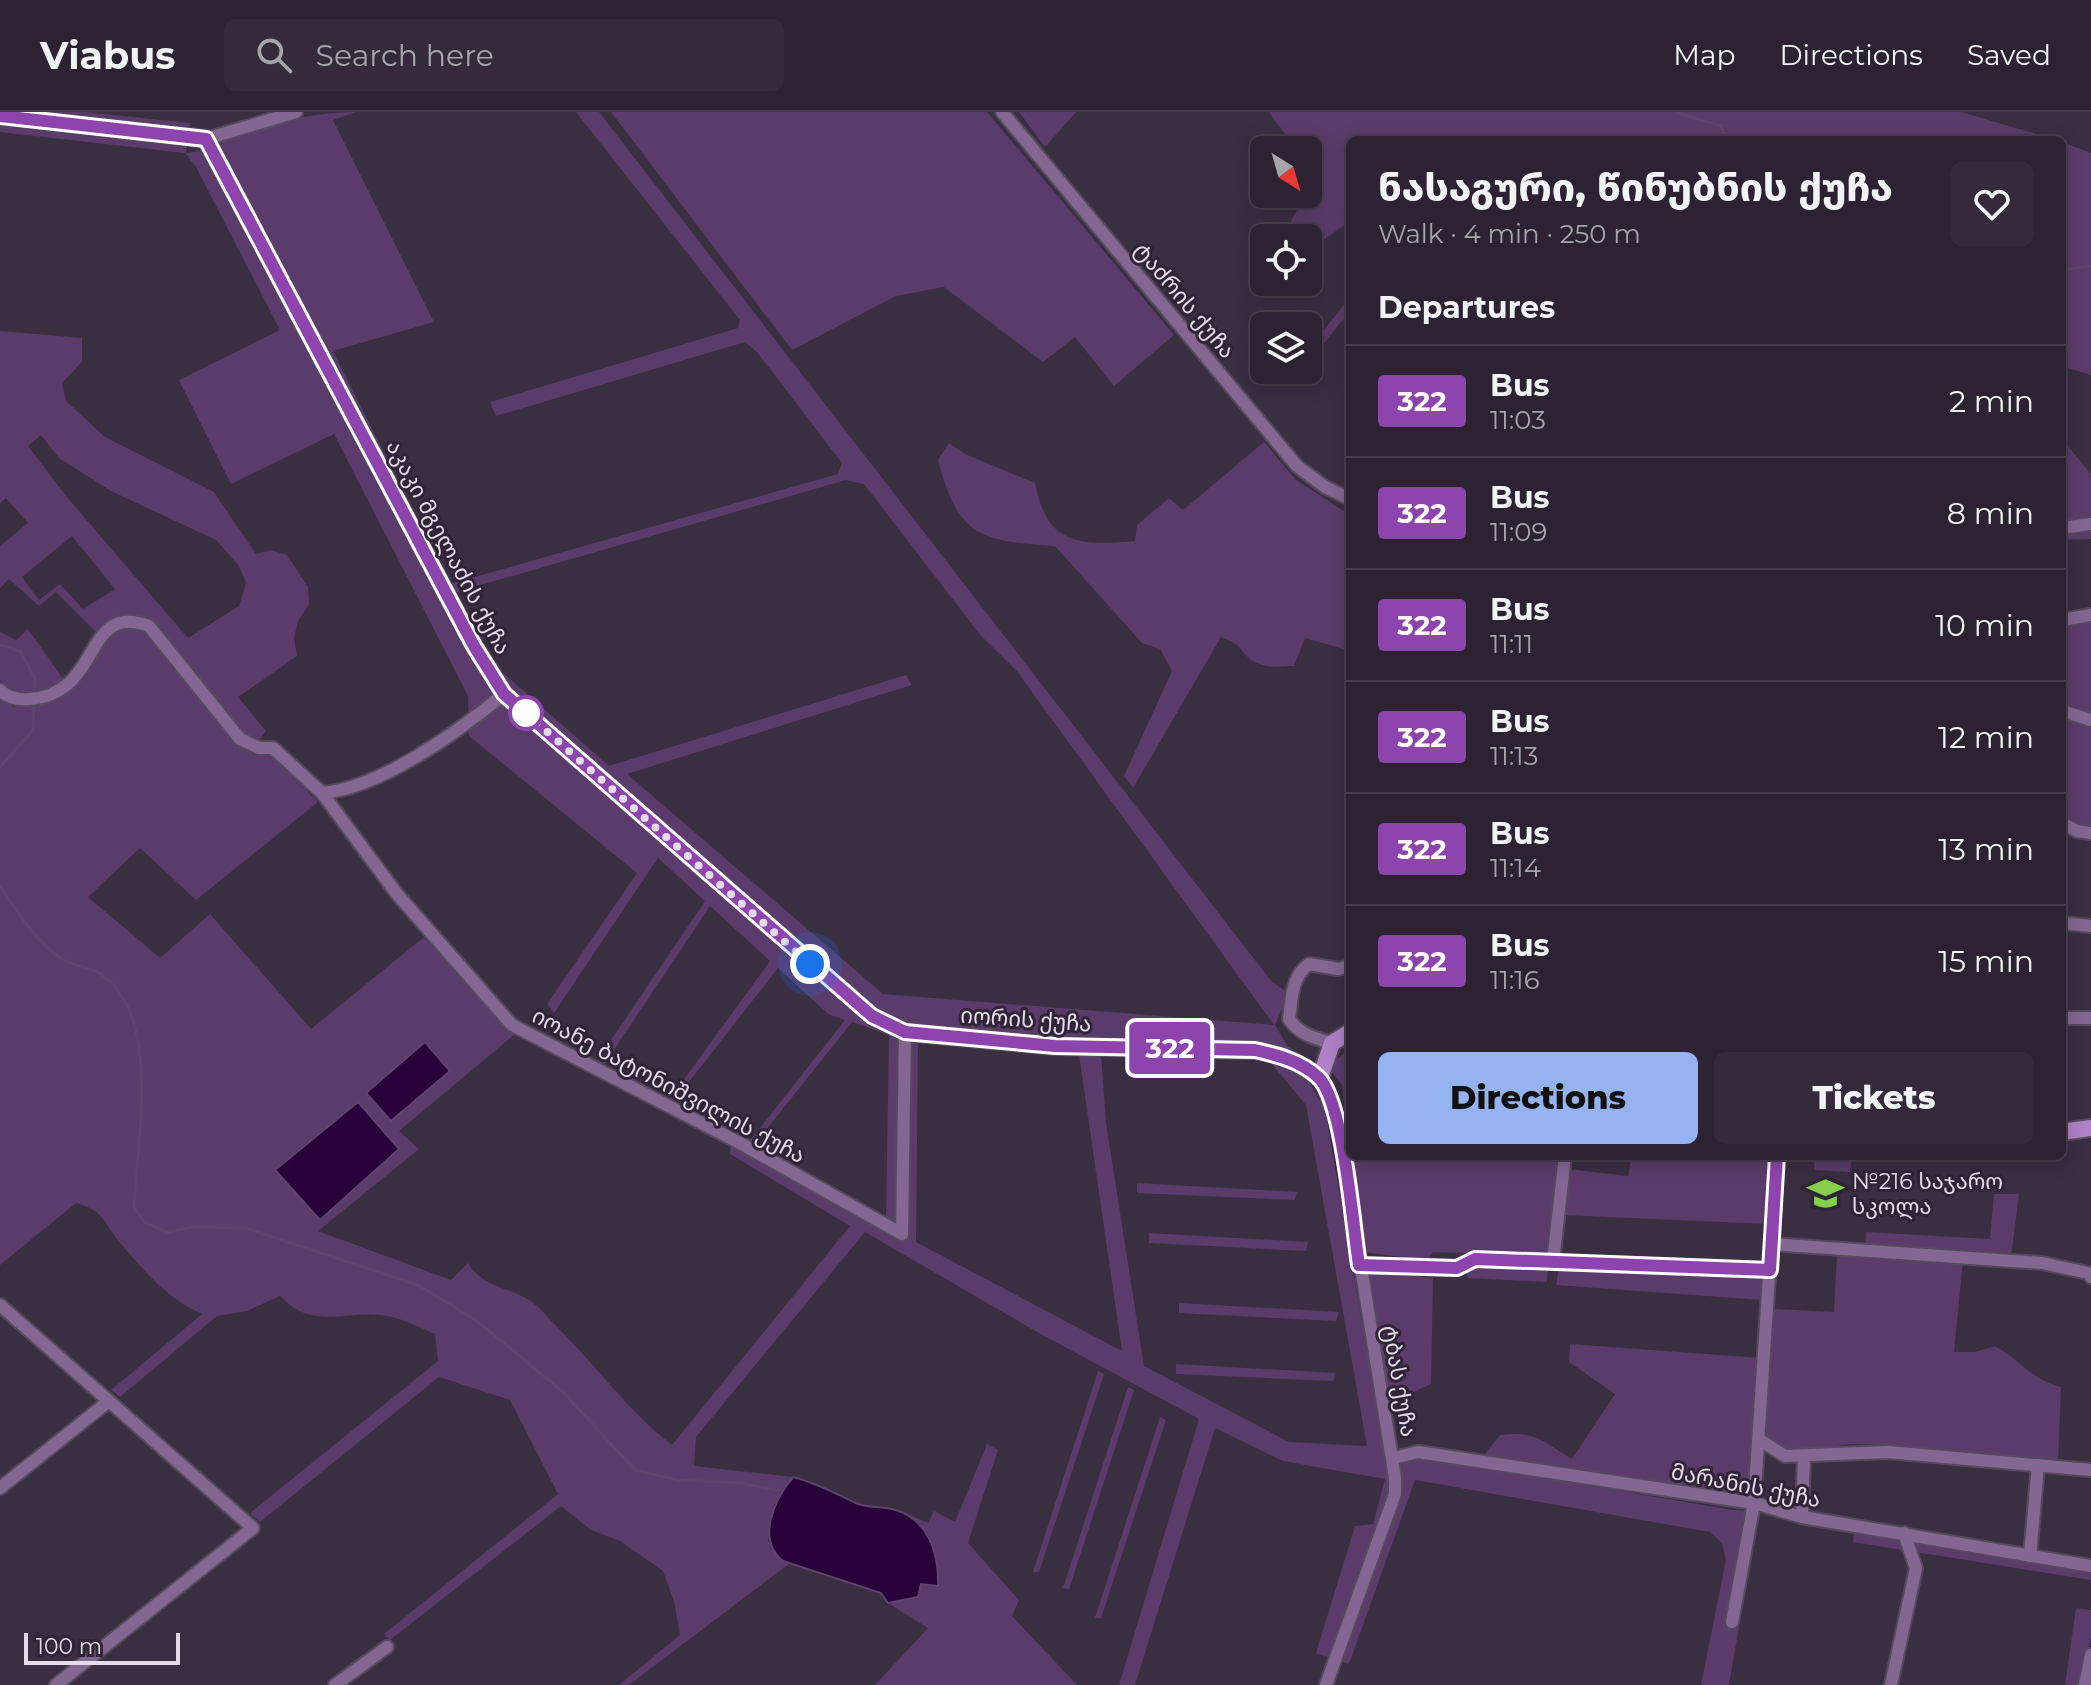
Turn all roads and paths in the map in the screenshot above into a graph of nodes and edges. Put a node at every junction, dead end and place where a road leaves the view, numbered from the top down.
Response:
1 (296, 112) edge
2 (1002, 112) edge
3 (0, 116) edge
4 (206, 139) junction
5 (1346, 497) edge
6 (2091, 524) edge
7 (2066, 527) edge
8 (2091, 615) edge
9 (2066, 619) edge
10 (0, 690) edge
11 (504, 694) junction
12 (2066, 712) edge
13 (2091, 720) edge
14 (322, 793) junction
15 (2066, 825) edge
16 (2091, 833) edge
17 (2066, 923) edge
18 (2091, 926) edge
19 (1346, 967) edge
20 (2066, 1018) edge
21 (2091, 1018) edge
22 (905, 1032) junction
23 (1346, 1034) edge
24 (1332, 1043) junction
25 (1320, 1078) junction
26 (2091, 1128) edge
27 (2066, 1131) edge
28 (1565, 1160) edge
29 (1777, 1160) edge
30 (1772, 1244) junction
31 (1553, 1261) junction
32 (1359, 1265) junction
33 (1770, 1270) junction
34 (2090, 1274) edge
35 (0, 1305) edge
36 (109, 1401) junction
37 (1760, 1440) junction
38 (1804, 1457) junction
39 (1394, 1458) junction
40 (2038, 1465) junction
41 (2091, 1470) edge
42 (0, 1488) edge
43 (1754, 1503) junction
44 (1802, 1517) junction
45 (1904, 1533) junction
46 (2030, 1556) junction
47 (2091, 1566) edge
48 (1732, 1622) dead end
49 (387, 1647) dead end
50 (2091, 1655) edge
51 (56, 1685) edge
52 (335, 1685) edge
53 (1326, 1685) edge
54 (1891, 1685) edge
55 (2085, 1685) edge

1 - 4 street
2 - 5 street, ტაძრის ქუჩა
3 - 4 street
4 - 11 street, აკაკი მგელაძის ქუჩა
6 - 7 street
8 - 9 street
10 - 14 street, იოანე ბატონიშვილის ქუჩა
11 - 14 street
11 - 22 street, აკაკი მგელაძის ქუჩა
12 - 13 street
14 - 22 street, იოანე ბატონიშვილის ქუჩა
15 - 16 street
17 - 18 street
19 - 24 street
20 - 21 street
22 - 25 street, იორის ქუჩა
23 - 24 street
24 - 25 street
25 - 32 street, ტბას ქუჩა
26 - 27 street
28 - 31 street
29 - 30 street
30 - 33 street
30 - 34 street
31 - 32 street
31 - 33 street
32 - 39 street, ტბას ქუჩა
33 - 37 street
35 - 36 street
36 - 42 street
36 - 51 street
37 - 38 street
37 - 43 street
38 - 40 street
38 - 44 street
39 - 43 street, მარანის ქუჩა
39 - 53 street, ტბას ქუჩა
40 - 41 street
40 - 46 street
43 - 44 street, მარანის ქუჩა
43 - 48 street
44 - 45 street, მარანის ქუჩა
45 - 46 street, მარანის ქუჩა
45 - 54 street
46 - 47 street, მარანის ქუჩა
49 - 52 street
50 - 55 street

